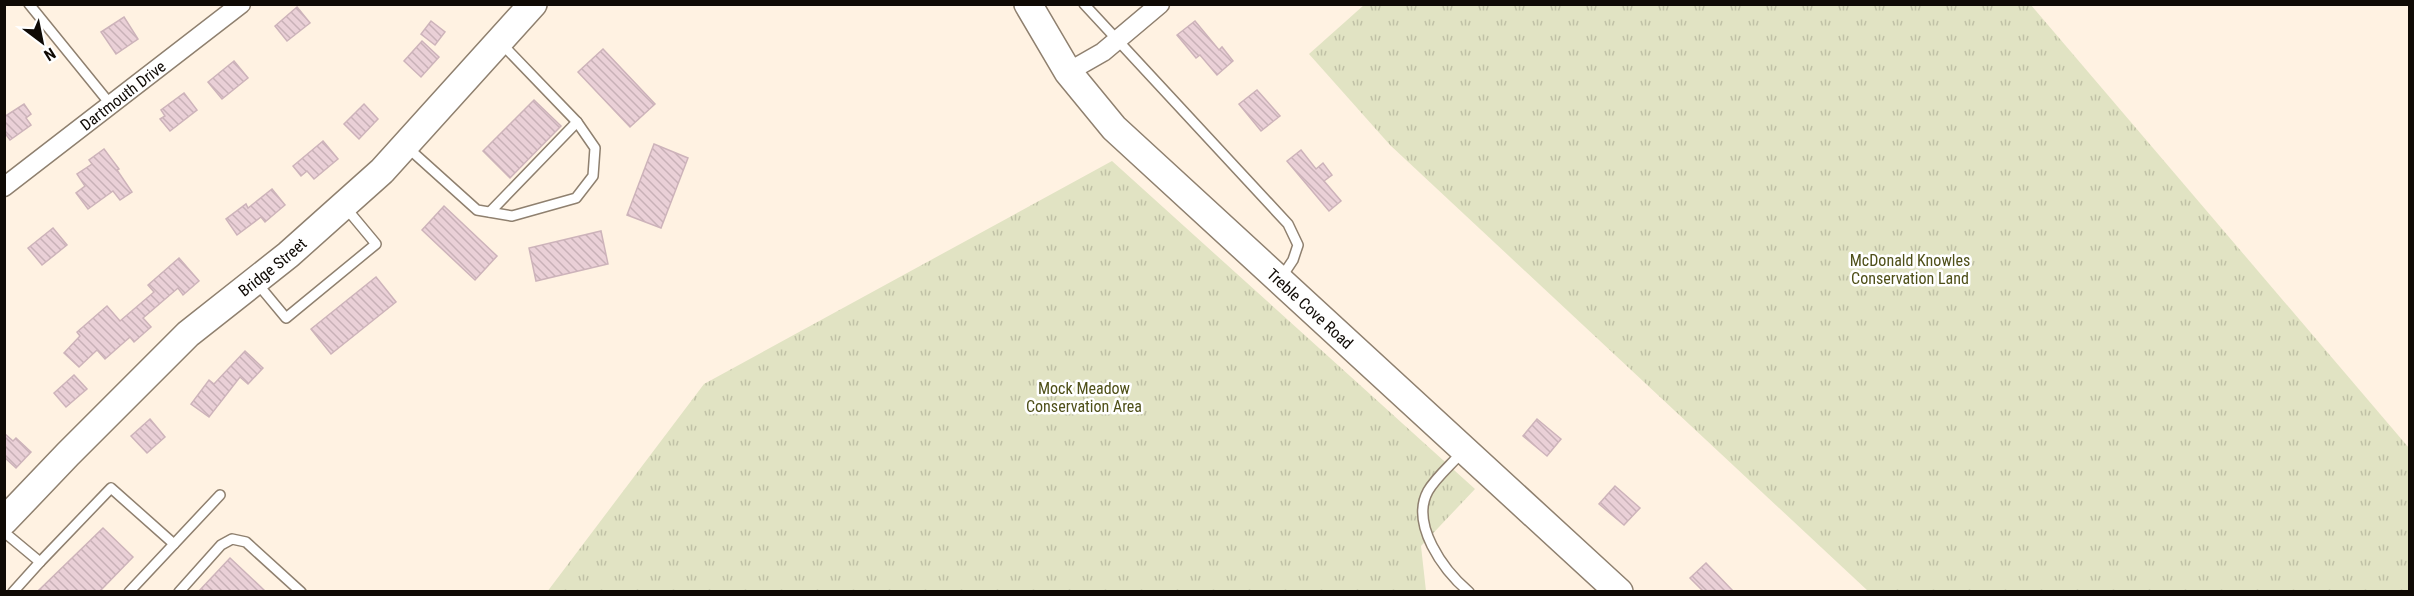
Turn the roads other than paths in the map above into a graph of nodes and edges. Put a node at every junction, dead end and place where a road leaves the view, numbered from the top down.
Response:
1 (29, 4) edge
2 (241, 4) edge
3 (533, 4) edge
4 (1028, 4) edge
5 (1084, 4) edge
6 (1160, 4) edge
7 (1117, 41) junction
8 (500, 42) junction
9 (1068, 72) junction
10 (111, 105) junction
11 (577, 122) junction
12 (405, 145) junction
13 (4, 187) edge
14 (343, 205) junction
15 (490, 212) junction
16 (1279, 280) junction
17 (255, 281) junction
18 (1464, 450) junction
19 (220, 495) dead end
20 (4, 521) edge
21 (4, 532) edge
22 (174, 544) junction
23 (40, 562) junction
24 (13, 591) edge
25 (129, 591) edge
26 (179, 591) edge
27 (301, 591) edge
28 (1467, 591) edge
29 (1619, 591) edge

1 - 10 lane
2 - 10 street, Dartmouth Drive
3 - 8 main road, Bridge Street
4 - 9 main road, Treble Cove Road
5 - 7 lane
6 - 7 street
7 - 9 street
7 - 16 lane
8 - 11 lane
8 - 12 main road, Bridge Street
9 - 16 main road, Treble Cove Road
10 - 13 street, Dartmouth Drive
11 - 15 lane
11 - 15 lane
12 - 14 main road, Bridge Street
12 - 15 lane
14 - 17 main road, Bridge Street
14 - 17 lane
16 - 18 main road, Treble Cove Road
17 - 20 main road, Bridge Street
18 - 28 lane
18 - 29 main road, Treble Cove Road
19 - 22 lane
21 - 23 lane
22 - 23 lane
22 - 25 lane
23 - 24 lane
26 - 27 lane

